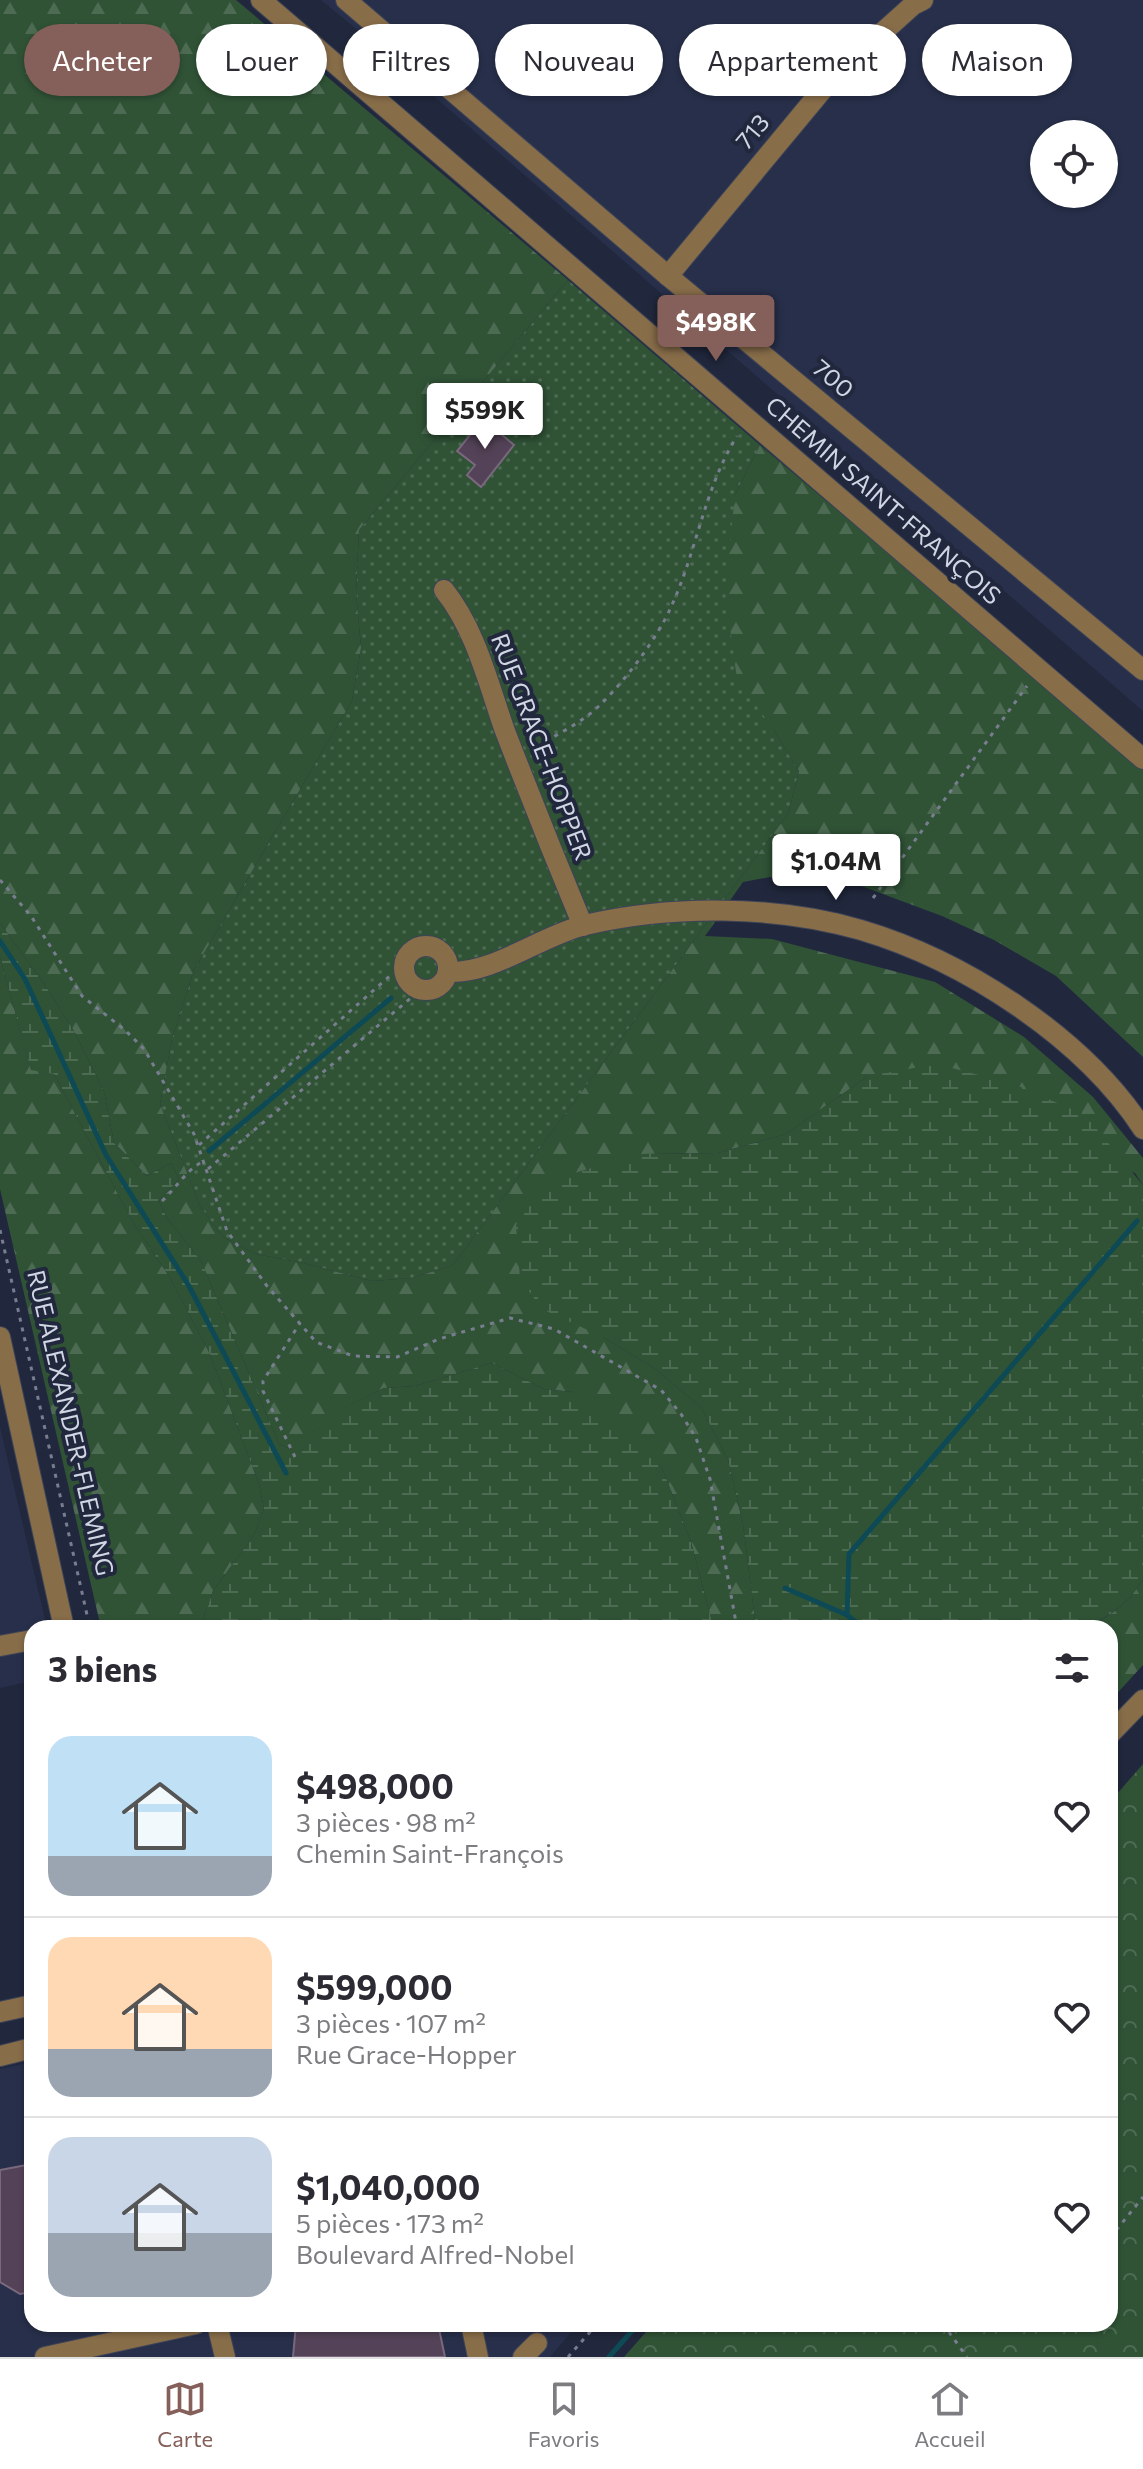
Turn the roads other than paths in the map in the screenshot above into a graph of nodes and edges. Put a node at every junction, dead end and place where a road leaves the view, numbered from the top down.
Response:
1 (261, 0) edge
2 (346, 0) edge
3 (923, 0) edge
4 (668, 276) junction
5 (444, 590) dead end
6 (1143, 670) edge
7 (1143, 759) edge
8 (583, 926) junction
9 (448, 972) dead end
10 (1143, 1129) edge
11 (0, 1337) edge
12 (62, 1620) edge
13 (24, 1642) edge
14 (0, 1646) edge
15 (1143, 1700) edge
16 (1118, 1726) edge
17 (24, 2007) edge
18 (0, 2012) edge
19 (24, 2050) edge
20 (0, 2056) edge
21 (159, 2332) edge
22 (219, 2332) edge
23 (473, 2332) edge
24 (45, 2357) edge
25 (225, 2357) edge
26 (478, 2357) edge

1 - 7 street, CHEMIN SAINT-FRANÇOIS
2 - 4 street, 700
3 - 4 street, 713
4 - 6 street, 700
5 - 8 street, RUE GRACE-HOPPER
8 - 9 street
8 - 10 street
11 - 12 street, RUE ALEXANDER-FLEMING
13 - 14 street
15 - 16 street
17 - 18 street
19 - 20 street
21 - 24 street
22 - 25 street
23 - 26 street

